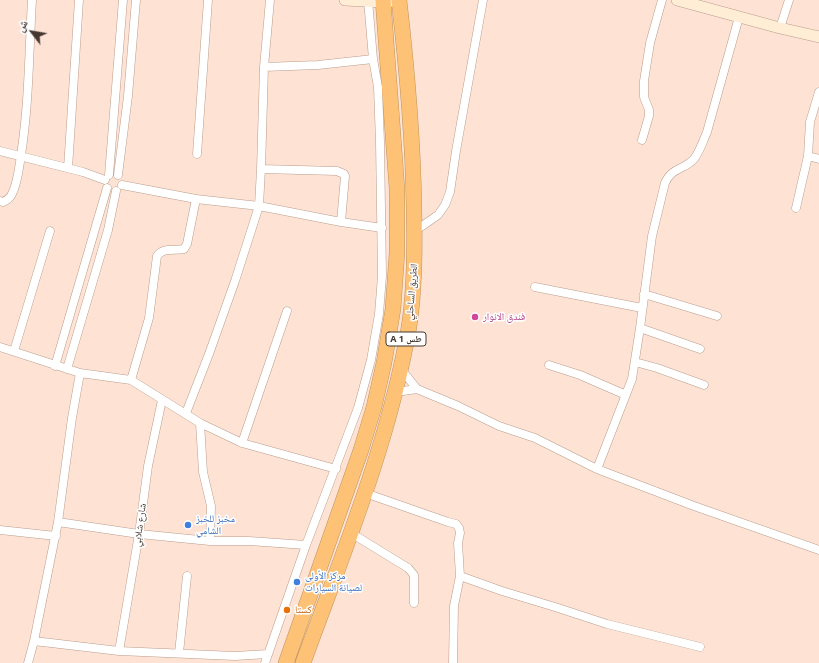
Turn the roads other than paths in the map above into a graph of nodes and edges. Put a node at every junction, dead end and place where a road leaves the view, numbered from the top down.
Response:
1 (32, 0) edge
2 (79, 0) edge
3 (123, 0) edge
4 (136, 0) edge
5 (208, 0) edge
6 (270, 0) edge
7 (345, 0) edge
8 (400, 0) edge
9 (483, 0) edge
10 (662, 0) edge
11 (677, 0) edge
12 (789, 0) edge
13 (368, 1) edge
14 (384, 1) edge
15 (739, 17) junction
16 (780, 28) junction
17 (819, 37) edge
18 (373, 59) junction
19 (264, 67) junction
20 (819, 92) edge
21 (642, 140) dead end
22 (0, 151) edge
23 (197, 154) dead end
24 (21, 156) junction
25 (808, 156) junction
26 (819, 159) edge
27 (68, 168) junction
28 (262, 169) junction
29 (110, 179) junction
30 (122, 185) junction
31 (116, 191) junction
32 (196, 199) junction
33 (0, 201) edge
34 (259, 206) junction
35 (796, 208) dead end
36 (341, 222) junction
37 (382, 228) junction
38 (50, 231) dead end
39 (415, 231) junction
40 (535, 287) dead end
41 (644, 294) junction
42 (642, 308) junction
43 (287, 311) dead end
44 (717, 316) dead end
45 (640, 328) junction
46 (0, 347) edge
47 (700, 349) dead end
48 (14, 351) junction
49 (635, 362) junction
50 (549, 365) dead end
51 (56, 366) junction
52 (400, 368) junction
53 (67, 369) junction
54 (80, 373) junction
55 (131, 380) junction
56 (704, 385) dead end
57 (417, 389) junction
58 (396, 392) junction
59 (626, 394) junction
60 (162, 400) junction
61 (186, 413) junction
62 (200, 423) junction
63 (242, 443) junction
64 (336, 469) junction
65 (598, 469) junction
66 (365, 493) junction
67 (58, 522) junction
68 (0, 530) edge
69 (351, 533) junction
70 (139, 534) junction
71 (56, 536) junction
72 (210, 541) junction
73 (306, 546) junction
74 (819, 550) edge
75 (187, 576) dead end
76 (460, 576) junction
77 (414, 603) dead end
78 (34, 641) junction
79 (700, 647) dead end
80 (119, 651) junction
81 (179, 653) junction
82 (268, 654) junction
83 (28, 663) edge
84 (265, 663) edge
85 (286, 663) edge
86 (303, 663) edge
87 (453, 663) edge

1 - 24 street
2 - 27 street
3 - 29 street
4 - 29 street
5 - 23 street
6 - 19 street
7 - 13 street
8 - 14 street
8 - 39 highway, الطريق الساحلي / A 1 طس
9 - 39 street
10 - 21 street
11 - 15 street
12 - 16 street
13 - 14 street
13 - 18 street
14 - 85 highway, الطريق الساحلي / A 1 طس
15 - 16 street
15 - 41 street
16 - 17 street
18 - 19 street
18 - 37 street
19 - 28 street
20 - 25 street
22 - 24 street
24 - 27 street
24 - 33 street
25 - 26 street
25 - 35 street
27 - 29 street
28 - 34 street
28 - 36 street
29 - 30 street
29 - 31 street
29 - 51 street
30 - 31 street
30 - 32 street
31 - 53 street
32 - 34 street
32 - 55 street
34 - 36 street
34 - 61 street
36 - 37 street
37 - 64 street
38 - 48 street
39 - 52 highway, الطريق الساحلي / A 1 طس
40 - 42 street
41 - 42 street
41 - 44 street
42 - 45 street
43 - 63 street
45 - 47 street
45 - 49 street
46 - 48 street
48 - 51 street
49 - 56 street
49 - 59 street
50 - 59 street
51 - 53 street
52 - 57 street
52 - 58 highway, الطريق الساحلي / A 1 طس
53 - 54 street
54 - 55 street
54 - 67 street
55 - 60 street
57 - 58 street
57 - 65 street
58 - 66 highway, الطريق الساحلي / A 1 طس
59 - 65 street
60 - 61 street
60 - 70 street, شارع شلابي
61 - 62 street
62 - 63 street
62 - 72 street
63 - 64 street
64 - 73 street
65 - 74 street
66 - 69 highway, الطريق الساحلي / A 1 طس
66 - 76 street
67 - 70 street
67 - 71 street
68 - 71 street
69 - 77 street
69 - 86 highway, الطريق الساحلي / A 1 طس
70 - 72 street
70 - 80 street, شارع شلابي
71 - 78 street
72 - 73 street
73 - 82 street
75 - 81 street
76 - 79 street
76 - 87 street
78 - 80 street
78 - 83 street
80 - 81 street
81 - 82 street
82 - 84 street

